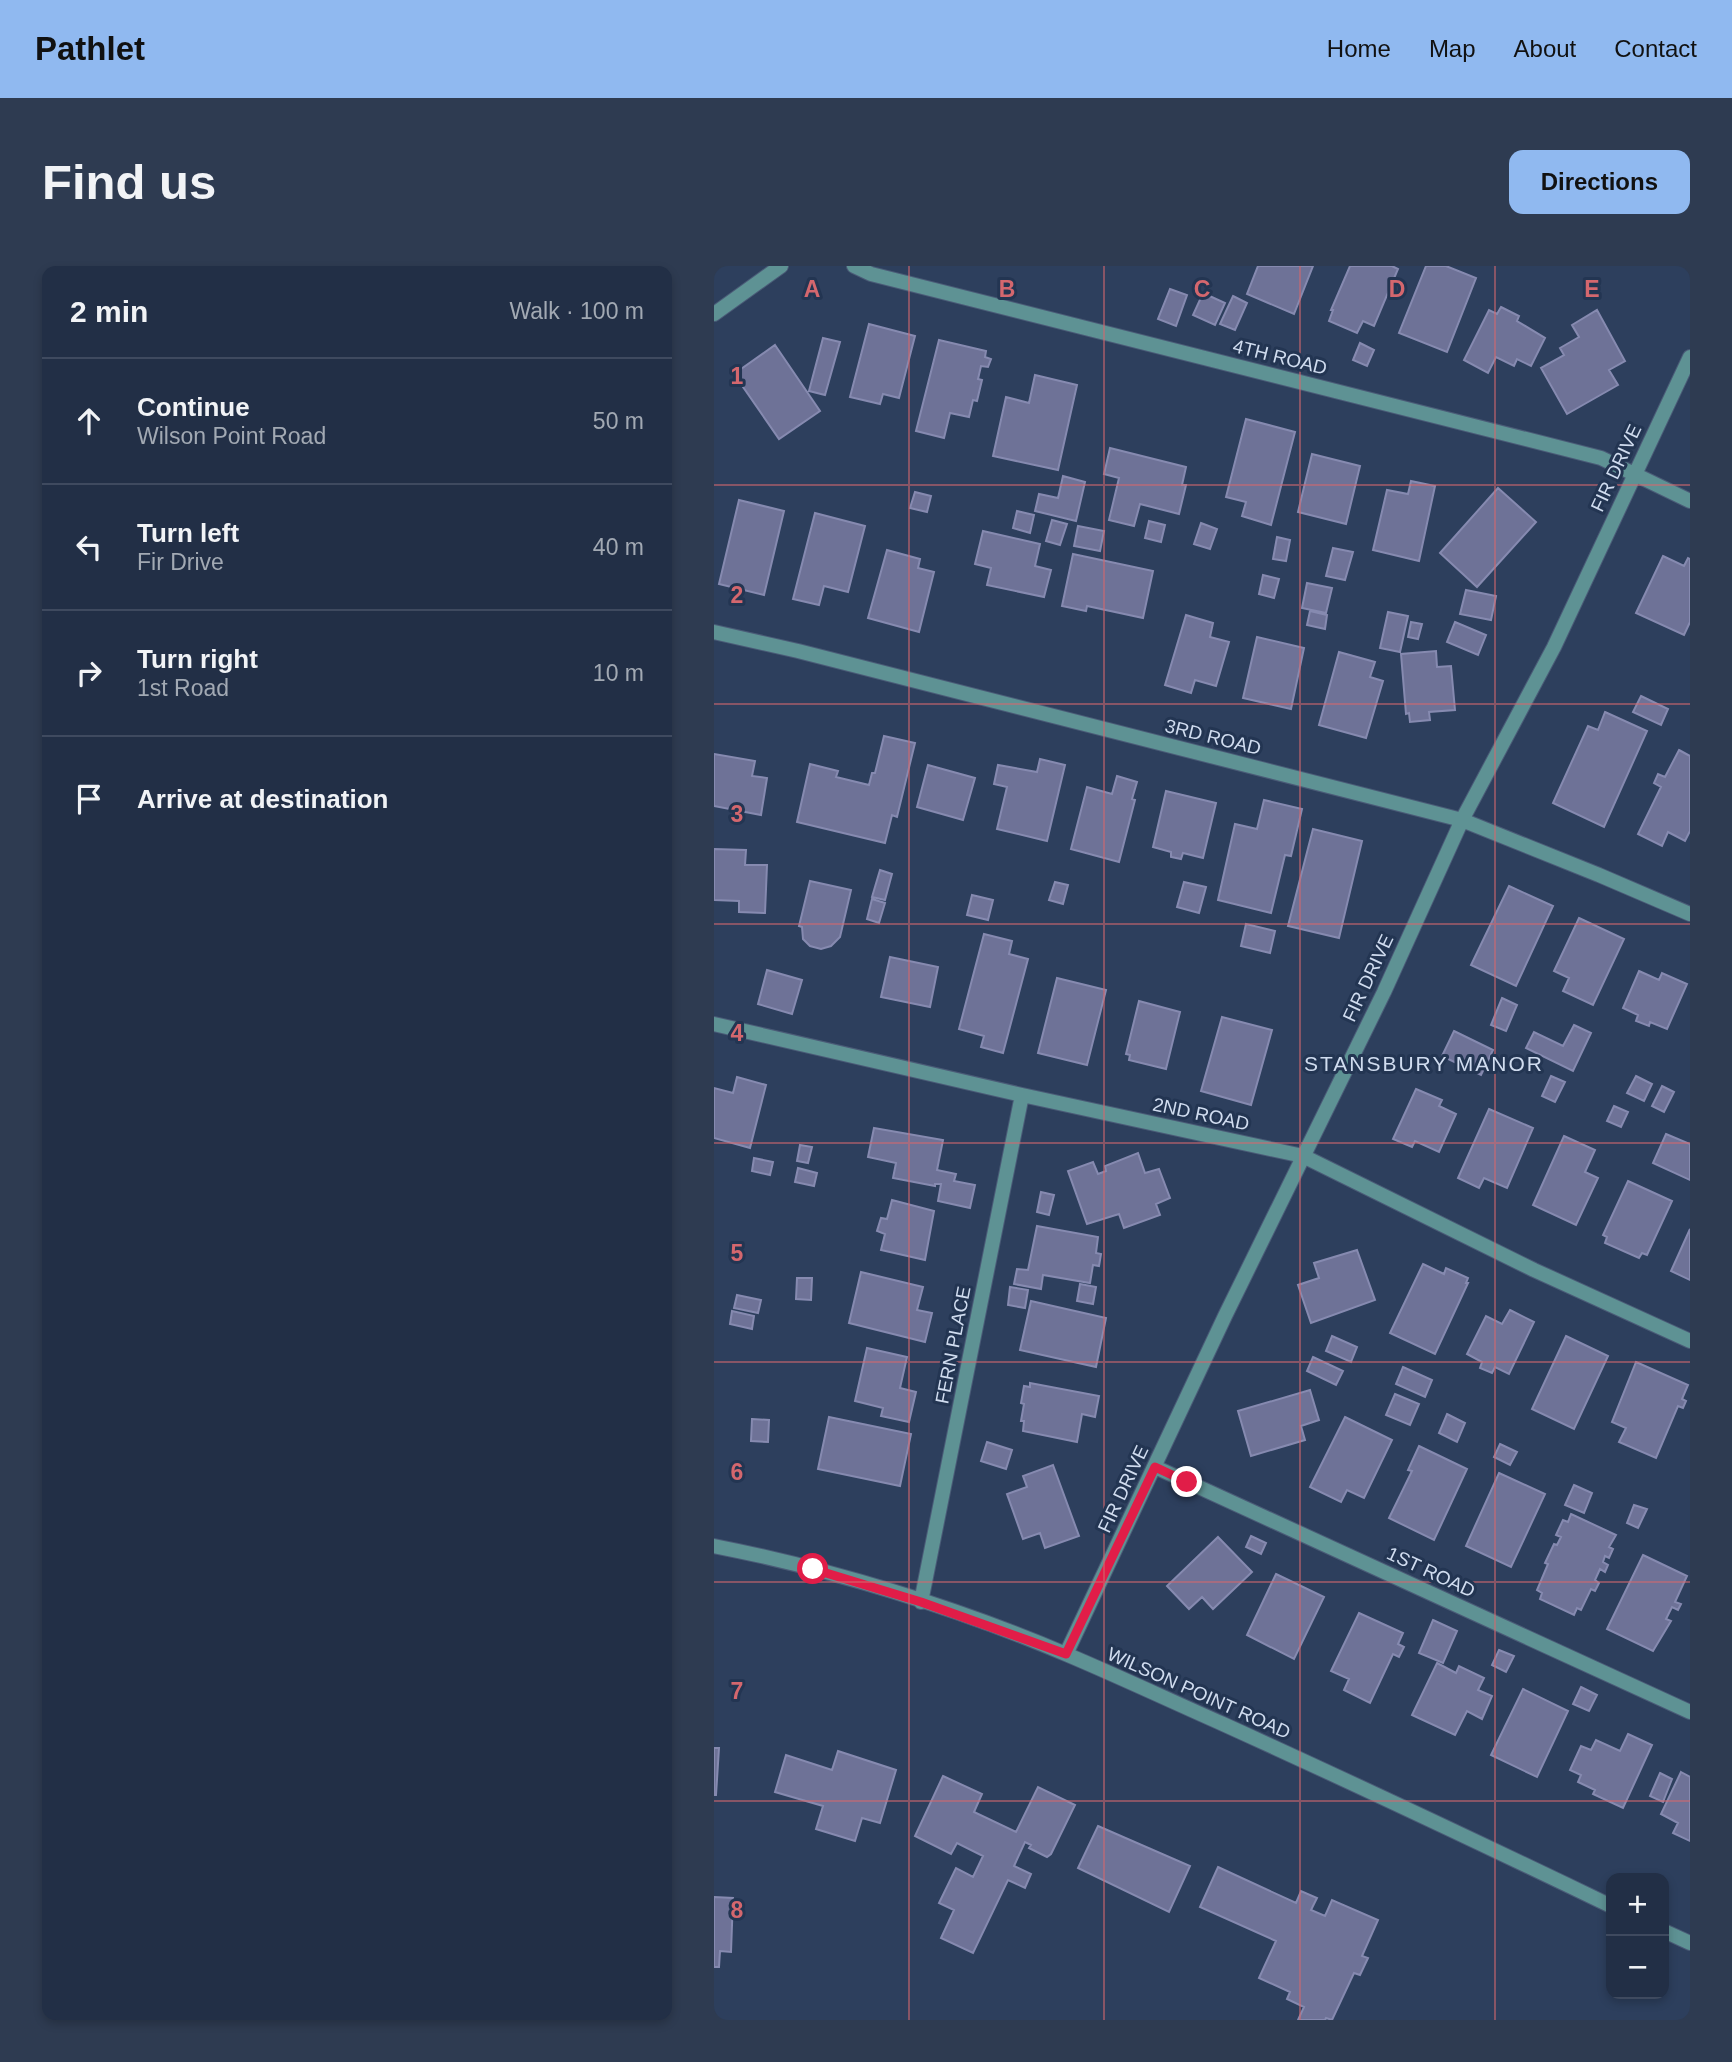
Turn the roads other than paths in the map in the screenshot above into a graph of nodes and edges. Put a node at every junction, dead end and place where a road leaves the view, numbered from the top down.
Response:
1 (781, 266) edge
2 (854, 266) edge
3 (714, 314) edge
4 (1690, 357) edge
5 (1634, 475) junction
6 (1690, 501) edge
7 (714, 632) edge
8 (1462, 820) junction
9 (1690, 914) edge
10 (714, 1024) edge
11 (1022, 1095) junction
12 (1303, 1156) junction
13 (1690, 1341) edge
14 (1155, 1467) junction
15 (714, 1546) edge
16 (921, 1602) junction
17 (1066, 1654) junction
18 (1690, 1713) edge
19 (1606, 1904) edge
20 (1669, 1933) edge
21 (1690, 1943) edge

1 - 3 street
2 - 5 street, 4TH ROAD
4 - 5 street, FIR DRIVE
5 - 6 street, 4TH ROAD
5 - 8 street, FIR DRIVE
7 - 8 street, 3RD ROAD
8 - 9 street, 3RD ROAD
8 - 12 street, FIR DRIVE
10 - 11 street, 2ND ROAD
11 - 12 street, 2ND ROAD
11 - 16 street, FERN PLACE
12 - 13 street, 2ND ROAD
12 - 14 street, FIR DRIVE
14 - 17 street, FIR DRIVE
14 - 18 street, 1ST ROAD
15 - 16 street, WILSON POINT ROAD
16 - 17 street, WILSON POINT ROAD
17 - 19 street, WILSON POINT ROAD
20 - 21 street

